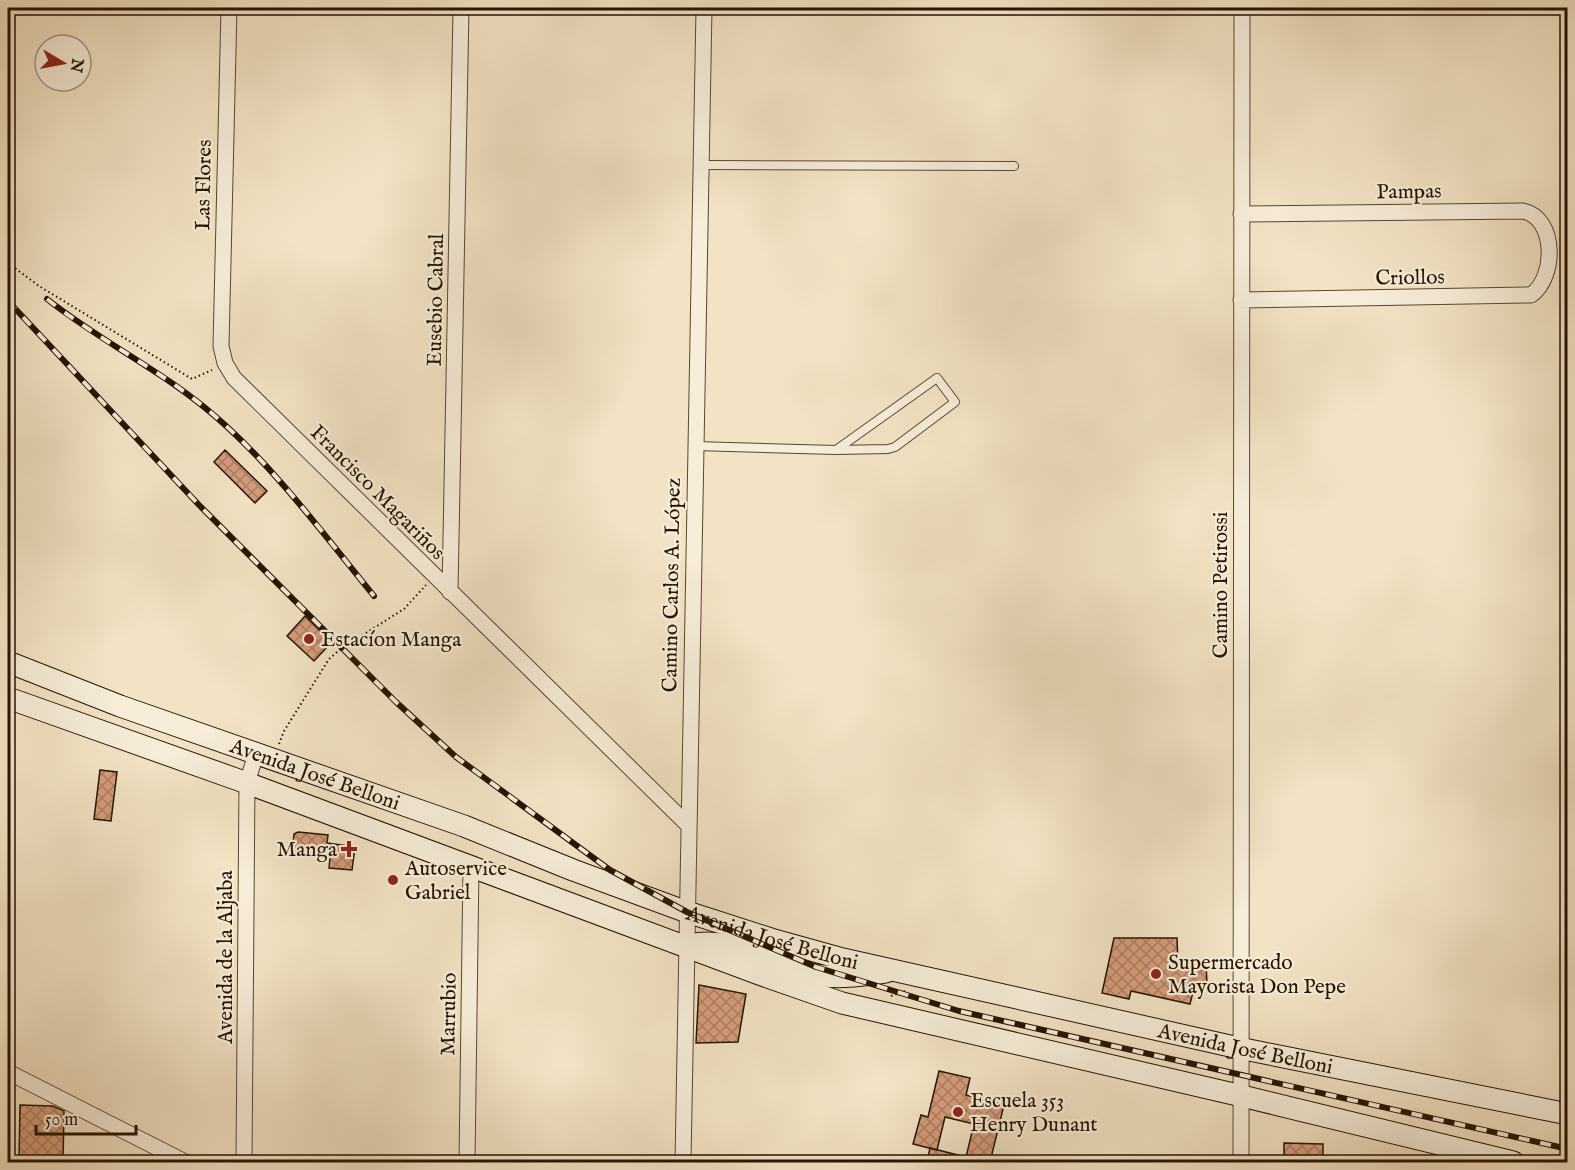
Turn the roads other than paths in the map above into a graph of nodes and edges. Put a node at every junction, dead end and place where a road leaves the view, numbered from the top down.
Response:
1 (229, 8) edge
2 (461, 8) edge
3 (704, 8) edge
4 (1242, 8) edge
5 (701, 165) junction
6 (1014, 166) dead end
7 (1240, 214) junction
8 (1549, 252) joint
9 (1241, 300) junction
10 (225, 363) joint
11 (695, 446) junction
12 (836, 450) junction
13 (450, 592) junction
14 (8, 662) edge
15 (8, 679) edge
16 (8, 698) edge
17 (120, 706) junction
18 (256, 754) junction
19 (247, 783) junction
20 (688, 825) junction
21 (471, 866) junction
22 (548, 896) junction
23 (687, 912) junction
24 (686, 946) junction
25 (897, 971) junction
26 (1239, 1048) junction
27 (8, 1072) edge
28 (1242, 1095) junction
29 (1568, 1114) edge
30 (1486, 1159) edge
31 (185, 1162) edge
32 (244, 1162) edge
33 (467, 1162) edge
34 (683, 1162) edge
35 (1241, 1162) edge
36 (1513, 1162) edge

1 - 10 street, Las Flores
2 - 13 street, Eusebio Cabral
3 - 5 street, Camino Carlos A. López
4 - 7 street, Camino Petirossi
5 - 6 lane
5 - 11 street, Camino Carlos A. López
7 - 8 street, Pampas
7 - 9 street, Camino Petirossi
8 - 9 street, Criollos
9 - 26 street, Camino Petirossi
10 - 13 street, Francisco Magariños
11 - 12 lane
11 - 20 street, Camino Carlos A. López
12 - 12 lane
13 - 20 street, Francisco Magariños
14 - 17 main road, Avenida José Belloni
15 - 17 main road
16 - 19 main road, Avenida José Belloni
17 - 18 main road, Avenida José Belloni
18 - 19 street, Avenida de la Aljaba
18 - 23 main road, Avenida José Belloni
19 - 21 main road, Avenida José Belloni
19 - 32 street, Avenida de la Aljaba
20 - 23 street, Camino Carlos A. López
21 - 22 main road, Avenida José Belloni
21 - 33 street, Marrubio
22 - 23 main road
22 - 24 main road, Avenida José Belloni
23 - 24 street, Camino Carlos A. López
23 - 25 main road, Avenida José Belloni
24 - 25 main road
24 - 28 main road, Avenida José Belloni
24 - 34 street, Camino Carlos A. López
25 - 26 main road, Avenida José Belloni
26 - 28 street, Camino Petirossi
26 - 29 main road, Avenida José Belloni
27 - 31 street
28 - 30 main road, Avenida José Belloni
28 - 35 street, Camino Petirossi
30 - 36 main road, Avenida José Belloni

